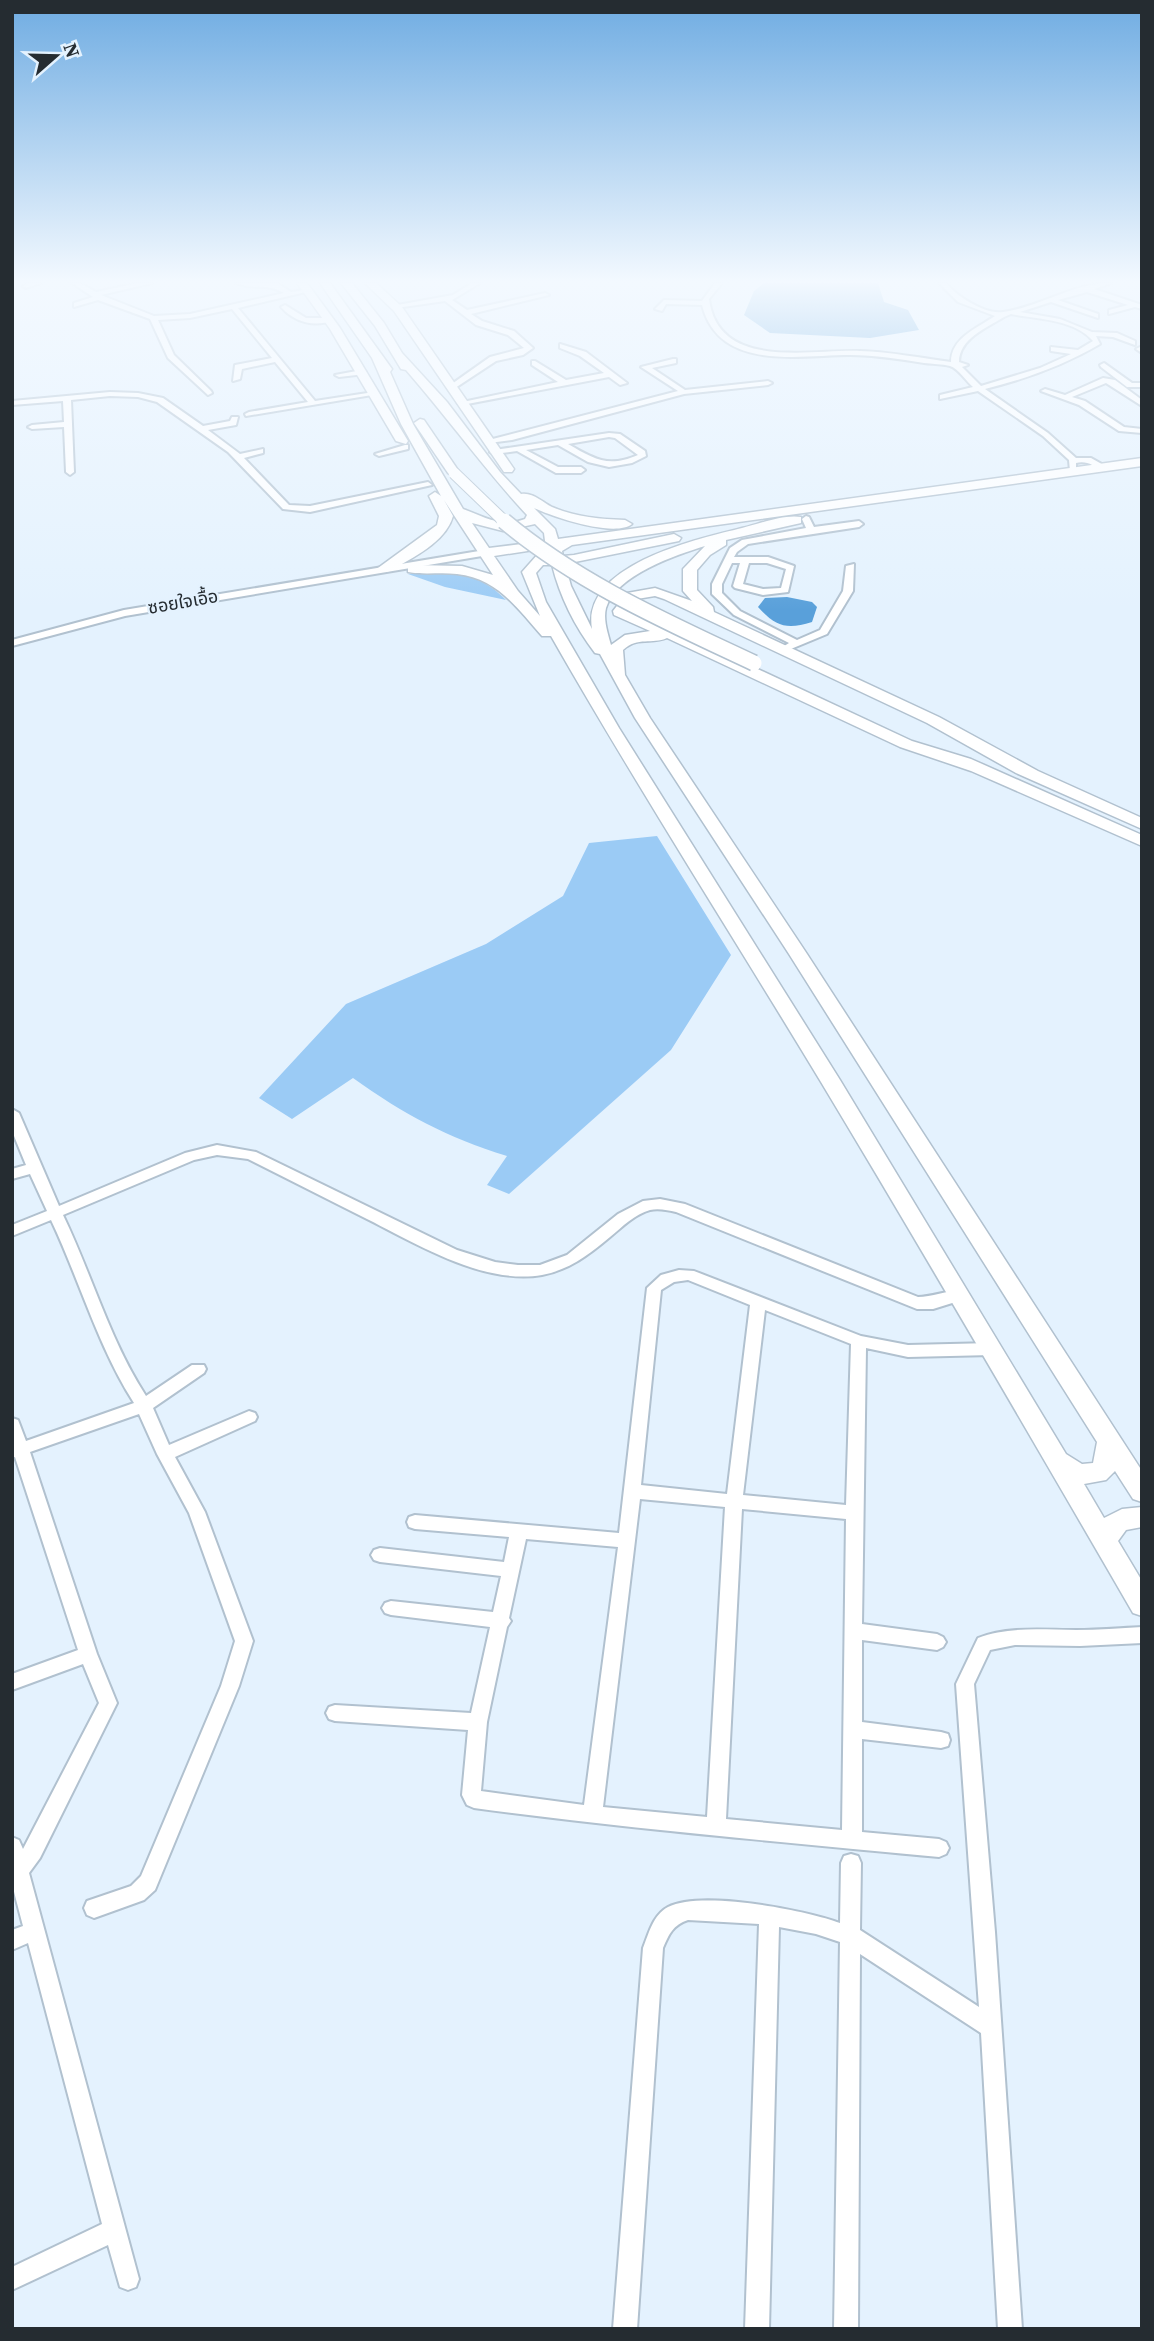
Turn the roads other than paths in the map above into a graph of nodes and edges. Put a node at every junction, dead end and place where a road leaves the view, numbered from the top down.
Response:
1 (303, 392) edge
2 (391, 392) edge
3 (401, 392) edge
4 (420, 392) edge
5 (432, 392) edge
6 (455, 392) edge
7 (515, 392) edge
8 (684, 392) edge
9 (964, 392) edge
10 (989, 392) edge
11 (1049, 392) edge
12 (1077, 392) edge
13 (374, 394) joint
14 (943, 397) dead end
15 (1066, 397) junction
16 (67, 398) junction
17 (462, 402) junction
18 (12, 404) edge
19 (313, 404) junction
20 (249, 414) dead end
21 (432, 415) dead end
22 (235, 419) dead end
23 (69, 424) junction
24 (32, 427) dead end
25 (201, 429) junction
26 (1142, 431) edge
27 (410, 443) junction
28 (561, 443) junction
29 (492, 446) junction
30 (519, 449) junction
31 (260, 451) dead end
32 (379, 454) dead end
33 (239, 457) junction
34 (461, 458) dead end
35 (1142, 462) edge
36 (1077, 463) junction
37 (581, 470) dead end
38 (69, 472) dead end
39 (1142, 474) edge
40 (425, 481) junction
41 (437, 498) junction
42 (532, 507) junction
43 (455, 508) junction
44 (804, 523) junction
45 (859, 524) dead end
46 (681, 525) junction
47 (472, 531) junction
48 (734, 533) junction
49 (597, 538) junction
50 (658, 541) junction
51 (612, 547) junction
52 (496, 553) junction
53 (550, 555) junction
54 (727, 561) junction
55 (745, 562) junction
56 (851, 566) dead end
57 (385, 568) junction
58 (413, 569) junction
59 (356, 574) junction
60 (717, 584) junction
61 (738, 586) junction
62 (513, 593) junction
63 (723, 620) junction
64 (587, 633) junction
65 (12, 643) edge
66 (686, 643) junction
67 (789, 646) junction
68 (567, 651) junction
69 (621, 680) junction
70 (979, 768) junction
71 (1033, 775) junction
72 (1142, 824) edge
73 (1142, 841) edge
74 (12, 1113) edge
75 (34, 1168) junction
76 (12, 1174) edge
77 (56, 1211) junction
78 (12, 1231) edge
79 (960, 1295) junction
80 (758, 1302) junction
81 (859, 1341) junction
82 (992, 1349) junction
83 (198, 1369) dead end
84 (144, 1406) junction
85 (249, 1417) dead end
86 (12, 1424) edge
87 (1109, 1442) junction
88 (17, 1451) edge
89 (165, 1454) junction
90 (1056, 1460) junction
91 (631, 1491) junction
92 (1142, 1492) edge
93 (734, 1503) junction
94 (854, 1513) junction
95 (1142, 1517) edge
96 (415, 1522) dead end
97 (519, 1531) junction
98 (627, 1541) junction
99 (1104, 1544) junction
100 (380, 1555) dead end
101 (512, 1570) junction
102 (1142, 1605) edge
103 (391, 1608) dead end
104 (502, 1621) junction
105 (854, 1631) junction
106 (1142, 1635) edge
107 (937, 1642) dead end
108 (88, 1654) junction
109 (12, 1682) edge
110 (335, 1713) dead end
111 (478, 1722) junction
112 (852, 1729) junction
113 (941, 1740) dead end
114 (592, 1815) junction
115 (716, 1826) junction
116 (852, 1841) junction
117 (12, 1846) edge
118 (939, 1848) dead end
119 (850, 1863) dead end
120 (19, 1871) junction
121 (93, 1908) dead end
122 (769, 1915) junction
123 (34, 1931) junction
124 (851, 1936) junction
125 (12, 1940) edge
126 (991, 2027) junction
127 (116, 2229) junction
128 (12, 2279) edge
129 (128, 2279) dead end
130 (625, 2329) edge
131 (757, 2329) edge
132 (846, 2329) edge
133 (1010, 2329) edge

1 - 19 street
2 - 27 main road
3 - 70 main road, bridge
4 - 21 main road
5 - 42 main road
6 - 17 main road
7 - 17 street
8 - 29 street
9 - 14 street
10 - 36 street
11 - 15 street
12 - 15 street
13 - 19 street
13 - 27 main road
15 - 26 street
16 - 18 street
16 - 23 street
16 - 25 street
17 - 29 main road
19 - 20 street
22 - 25 street
23 - 24 street
23 - 38 street
25 - 33 street
27 - 32 street
27 - 40 main road
27 - 43 main road
28 - 28 street
28 - 30 street
29 - 30 street
29 - 42 main road
30 - 37 street
31 - 33 street
33 - 40 street
34 - 71 main road
35 - 36 main road
36 - 46 main road
39 - 44 main road
40 - 41 main road
41 - 43 main road
41 - 57 main road
42 - 43 main road
42 - 46 main road
42 - 52 main road
42 - 53 main road
43 - 47 main road
44 - 45 street
44 - 48 main road
44 - 50 main road
44 - 54 street
46 - 49 main road
47 - 52 main road
47 - 52 main road
48 - 63 main road
48 - 69 main road
49 - 51 main road
49 - 53 main road
50 - 51 main road
50 - 53 main road
51 - 53 main road
52 - 53 main road
52 - 53 main road
52 - 57 street
52 - 58 street
52 - 62 main road
53 - 64 main road
53 - 68 main road
54 - 55 street
54 - 60 street
55 - 61 street
55 - 61 street
56 - 67 street
57 - 59 street
58 - 59 street
58 - 62 main road
59 - 65 street, ซอยใจเอื้อ
60 - 61 street
60 - 67 street
62 - 68 main road
63 - 66 main road
63 - 67 main road
64 - 68 main road
64 - 69 main road
66 - 69 main road
66 - 70 main road
67 - 71 main road
68 - 79 main road
69 - 87 main road
70 - 73 main road
71 - 72 main road
74 - 75 street
75 - 76 street
75 - 77 street
77 - 78 street
77 - 79 street
77 - 84 street
79 - 82 main road
80 - 81 street
80 - 91 street
80 - 93 street
81 - 82 street
81 - 94 street
82 - 90 main road
83 - 84 street
84 - 88 street
84 - 89 street
85 - 89 street
86 - 88 street
87 - 90 main road
87 - 92 main road
88 - 108 street
89 - 121 street
90 - 99 main road
91 - 93 street
91 - 98 street
93 - 94 street
93 - 115 street
94 - 105 street
95 - 99 main road
96 - 97 street
97 - 98 street
97 - 101 street
98 - 114 street
99 - 102 main road
100 - 101 street
101 - 104 street
103 - 104 street
104 - 111 street
105 - 107 street
105 - 112 street
106 - 126 street
108 - 109 street
108 - 120 street
110 - 111 street
111 - 114 street
112 - 113 street
112 - 116 street
114 - 115 street
115 - 116 street
116 - 118 street
117 - 120 street
119 - 124 street
120 - 123 street
122 - 124 street
122 - 130 street
122 - 131 street
123 - 125 street
123 - 127 street
124 - 126 street
124 - 132 street
126 - 133 street
127 - 128 street
127 - 129 street

